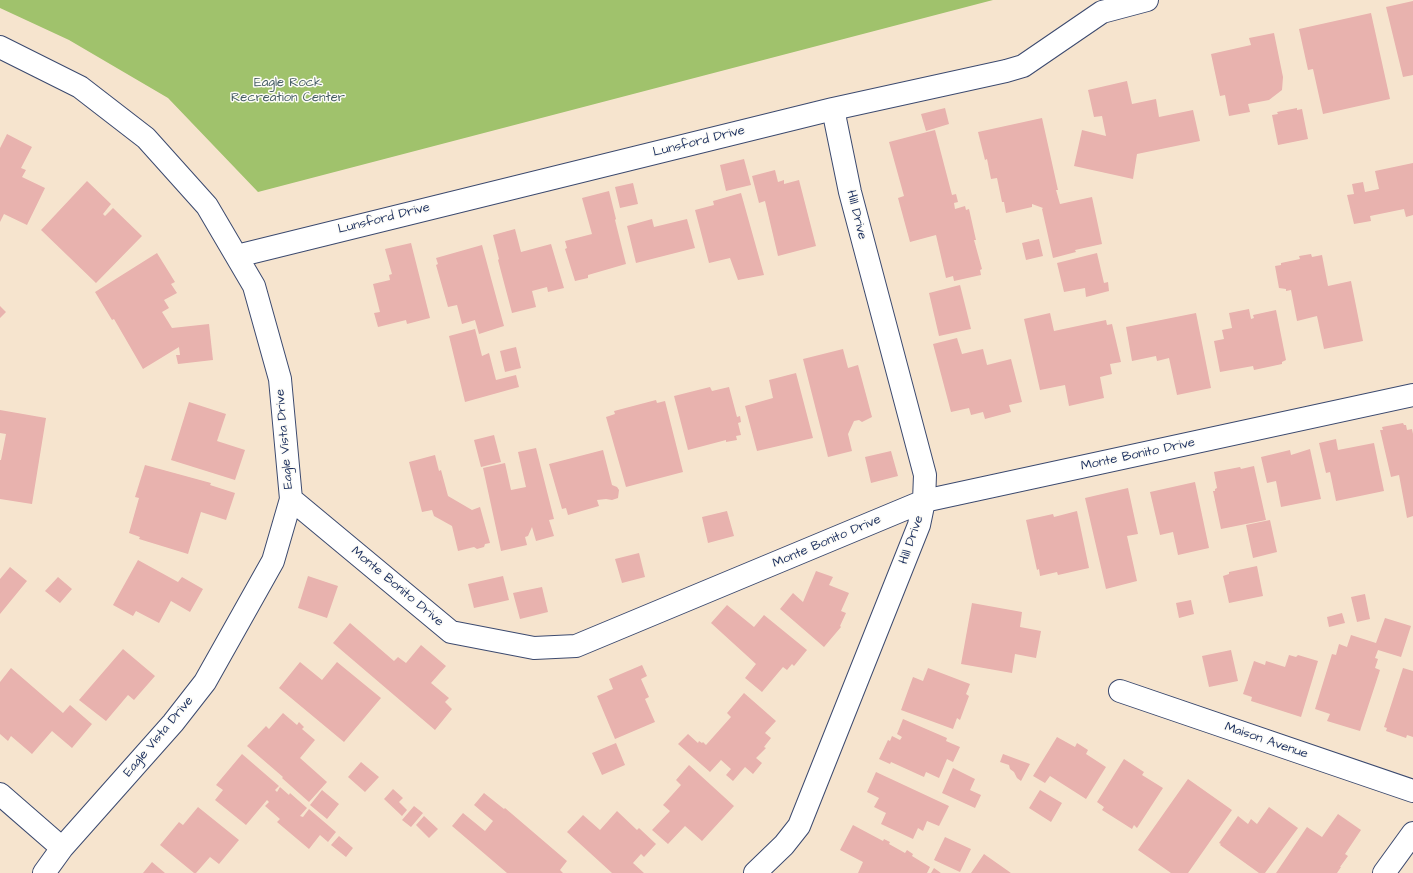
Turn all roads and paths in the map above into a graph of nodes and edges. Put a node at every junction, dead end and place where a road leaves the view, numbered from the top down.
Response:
1 (1147, 0) edge
2 (0, 48) edge
3 (833, 109) junction
4 (237, 256) junction
5 (1413, 395) edge
6 (291, 499) junction
7 (924, 501) junction
8 (1120, 691) dead end
9 (1413, 791) edge
10 (0, 794) edge
11 (1413, 833) edge
12 (62, 848) junction
13 (761, 872) edge
14 (44, 873) edge
15 (1384, 873) edge

1 - 3 street, Lunsford Drive
2 - 4 street, Eagle Vista Drive
3 - 4 street, Lunsford Drive
3 - 7 street, Hill Drive
4 - 6 street, Eagle Vista Drive
5 - 7 street, Monte Bonito Drive
6 - 7 street, Monte Bonito Drive
6 - 12 street, Eagle Vista Drive
7 - 13 street, Hill Drive
8 - 9 street, Maison Avenue
10 - 12 street
11 - 15 street
12 - 14 street, Eagle Vista Drive

